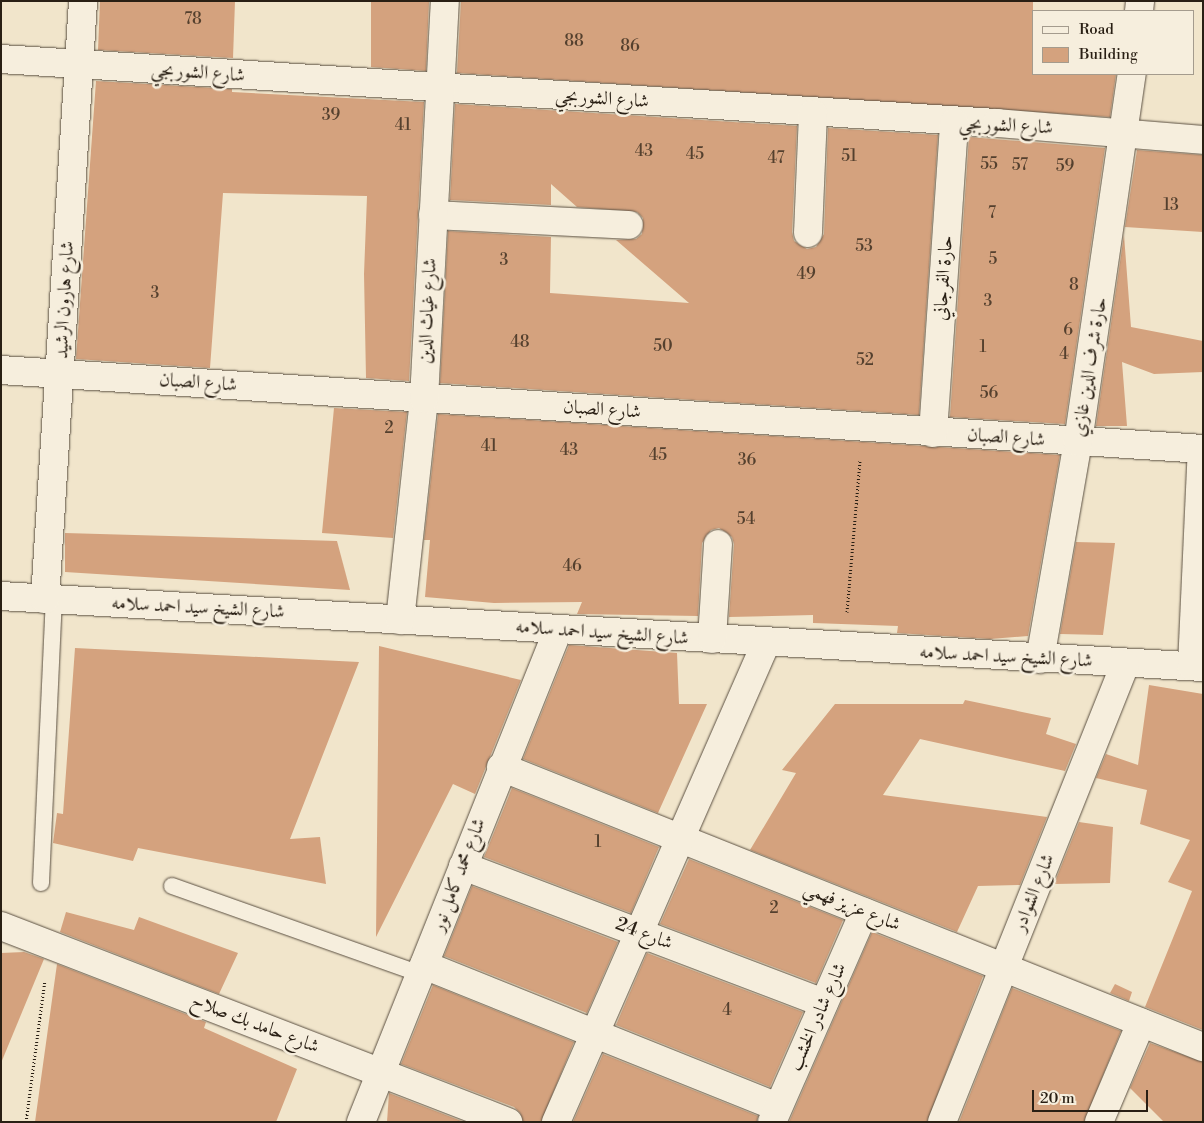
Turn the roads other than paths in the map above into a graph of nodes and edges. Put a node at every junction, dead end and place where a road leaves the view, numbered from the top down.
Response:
1 (83, 1) edge
2 (445, 1) edge
3 (1, 59) edge
4 (79, 65) junction
5 (1132, 75) edge
6 (440, 89) junction
7 (813, 114) junction
8 (954, 123) junction
9 (1126, 134) junction
10 (1203, 140) edge
11 (433, 215) junction
12 (629, 225) dead end
13 (808, 233) dead end
14 (1, 370) edge
15 (61, 374) junction
16 (424, 399) junction
17 (933, 433) junction
18 (1078, 442) junction
19 (1202, 449) edge
20 (718, 544) dead end
21 (1, 596) edge
22 (50, 599) junction
23 (400, 620) junction
24 (558, 630) junction
25 (712, 639) junction
26 (766, 643) junction
27 (1040, 659) junction
28 (1125, 664) junction
29 (1198, 667) edge
30 (501, 767) junction
31 (682, 840) junction
32 (463, 866) junction
33 (41, 883) dead end
34 (172, 886) dead end
35 (864, 912) junction
36 (1, 926) edge
37 (640, 933) junction
38 (1004, 968) junction
39 (422, 970) junction
40 (824, 1003) junction
41 (1141, 1022) junction
42 (596, 1034) junction
43 (1203, 1047) edge
44 (380, 1073) junction
45 (775, 1114) edge
46 (361, 1122) edge
47 (508, 1122) edge
48 (556, 1122) edge
49 (942, 1122) edge
50 (1099, 1122) edge

1 - 4 street, شارع هارون الرشيد
2 - 6 street, شارع غياث الدين
3 - 4 street, شارع الشوربجي
4 - 6 street, شارع الشوربجي
4 - 15 street, شارع هارون الرشيد
5 - 9 street, حارة شرف الدين غازي
6 - 7 street, شارع الشوربجي
6 - 11 street, شارع غياث الدين
7 - 8 street, شارع الشوربجي
7 - 13 street
8 - 9 street, شارع الشوربجي
8 - 17 street, حارة الفرجاني
9 - 10 street, شارع الشوربجي
9 - 18 street, حارة شرف الدين غازي
11 - 12 street
11 - 16 street, شارع غياث الدين
14 - 15 street, شارع الصبان
15 - 16 street, شارع الصبان
15 - 22 street, شارع هارون الرشيد
16 - 17 street, شارع الصبان
16 - 23 street, شارع غياث الدين
17 - 18 street, شارع الصبان
18 - 19 street, شارع الصبان
18 - 27 street, حارة شرف الدين غازي
19 - 29 street
20 - 25 street
21 - 22 street, شارع الشيخ سيد احمد سلامه
22 - 23 street, شارع الشيخ سيد احمد سلامه
22 - 33 lane
23 - 24 street, شارع الشيخ سيد احمد سلامه
24 - 25 street, شارع الشيخ سيد احمد سلامه
24 - 30 street, شارع محمد كامل نور
25 - 26 street, شارع الشيخ سيد احمد سلامه
26 - 27 street, شارع الشيخ سيد احمد سلامه
26 - 31 street
27 - 28 street, شارع الشيخ سيد احمد سلامه
28 - 29 street, شارع الشيخ سيد احمد سلامه
28 - 38 street, شارع الشوادر
30 - 31 street, شارع عزيز فهمي
30 - 32 street, شارع محمد كامل نور
31 - 35 street, شارع عزيز فهمي
31 - 37 street
32 - 37 street, شارع 24
32 - 39 street, شارع محمد كامل نور
34 - 39 lane
35 - 38 street, شارع عزيز فهمي
35 - 40 street, شارع شادر الخشب
36 - 44 street, شارع حامد بك صلاح
37 - 40 street, شارع 24
37 - 42 street
38 - 41 street, شارع عزيز فهمي
38 - 49 street, شارع الشوادر
39 - 42 street
39 - 44 street, شارع محمد كامل نور
40 - 45 street, شارع شادر الخشب
41 - 43 street, شارع عزيز فهمي
41 - 50 street
42 - 45 street
42 - 48 street
44 - 46 street, شارع محمد كامل نور
44 - 47 street, شارع حامد بك صلاح

